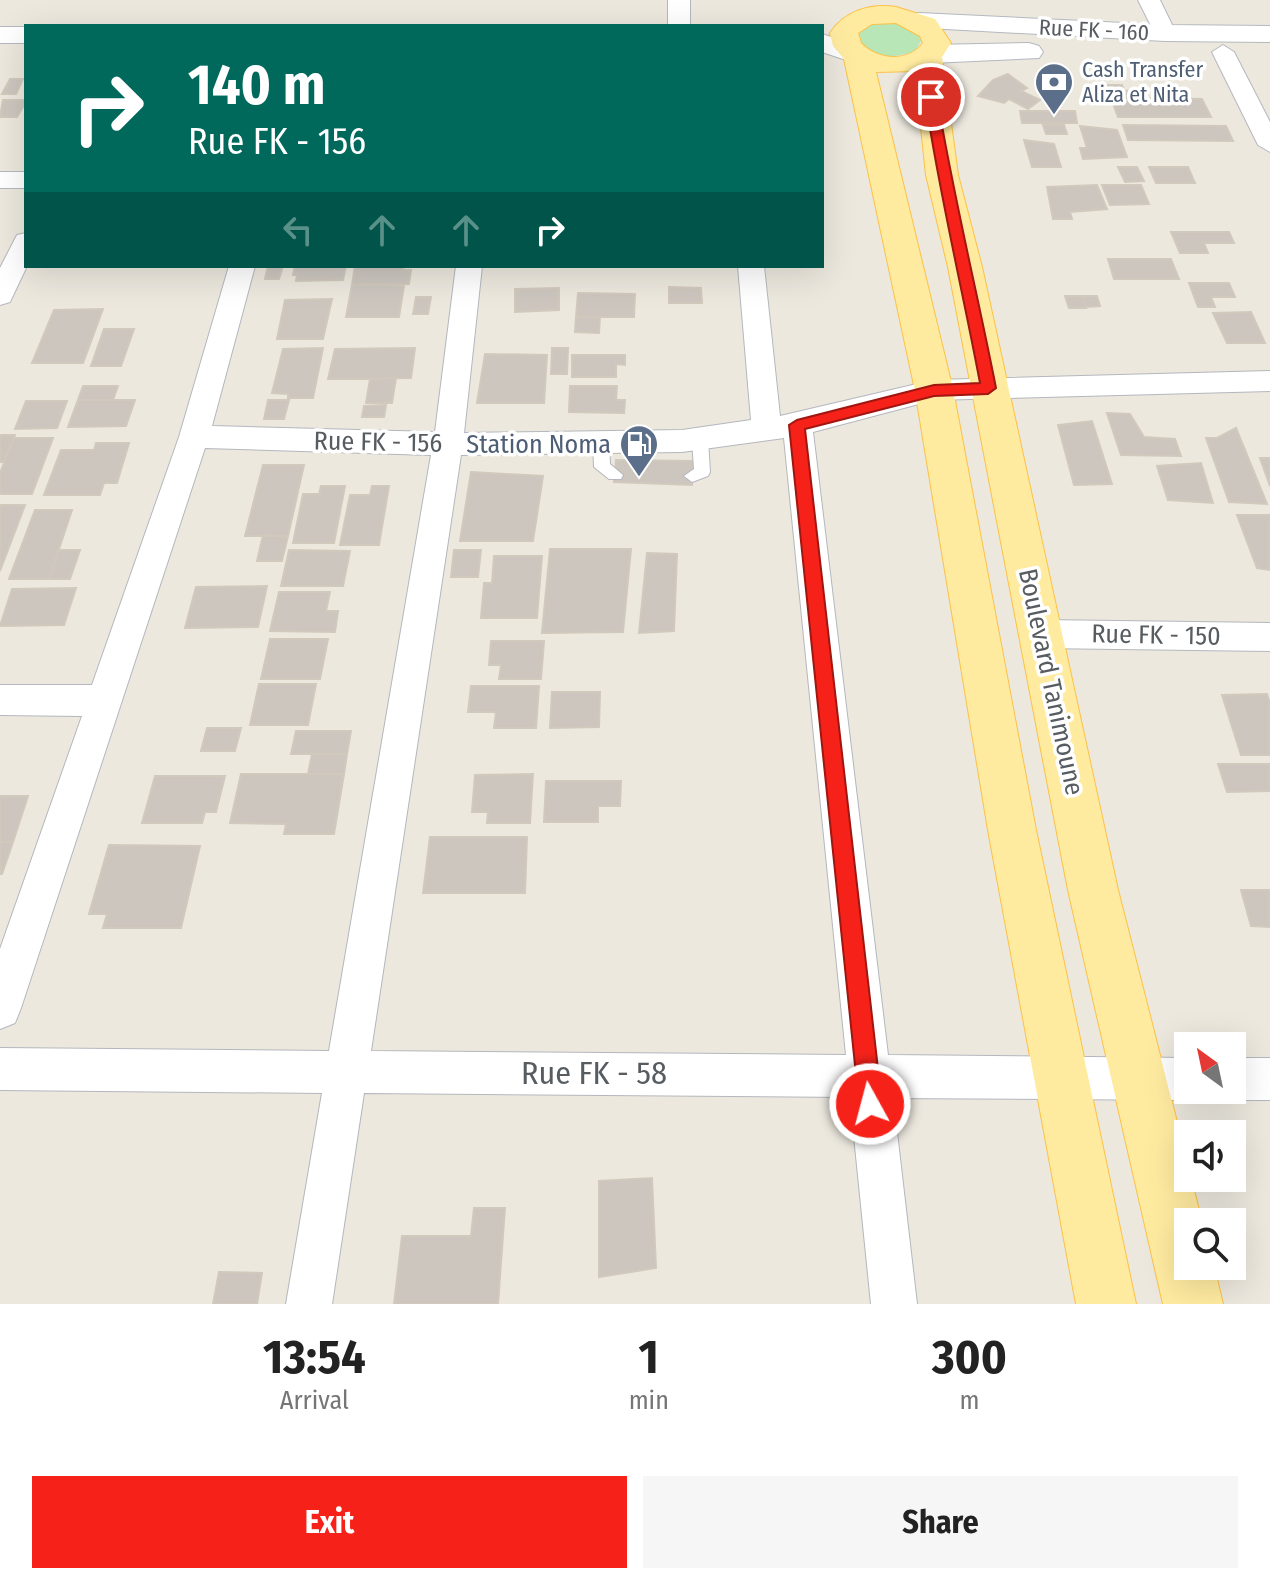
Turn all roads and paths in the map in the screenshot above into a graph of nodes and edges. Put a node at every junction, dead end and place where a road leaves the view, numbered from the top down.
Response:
1 (679, 0) edge
2 (1149, 0) edge
3 (912, 13) edge
4 (679, 24) edge
5 (845, 32) edge
6 (1165, 33) junction
7 (1270, 34) edge
8 (0, 35) edge
9 (24, 35) edge
10 (1223, 52) junction
11 (1270, 53) edge
12 (930, 56) junction
13 (1270, 145) edge
14 (0, 180) edge
15 (24, 180) edge
16 (24, 245) edge
17 (241, 268) edge
18 (469, 268) edge
19 (751, 268) edge
20 (0, 296) edge
21 (1270, 381) edge
22 (988, 388) junction
23 (934, 390) junction
24 (781, 427) junction
25 (194, 437) junction
26 (700, 439) junction
27 (601, 442) junction
28 (448, 444) junction
29 (615, 475) dead end
30 (692, 476) dead end
31 (1041, 634) junction
32 (1270, 637) edge
33 (0, 700) edge
34 (105, 701) junction
35 (0, 1008) edge
36 (0, 1069) edge
37 (347, 1071) junction
38 (867, 1076) junction
39 (1064, 1077) junction
40 (1140, 1078) junction
41 (1174, 1079) edge
42 (1246, 1079) edge
43 (1270, 1079) edge
44 (309, 1304) edge
45 (894, 1304) edge
46 (1106, 1304) edge
47 (1193, 1304) edge

1 - 4 street
2 - 6 street
3 - 5 main road
3 - 6 main road, Rue FK - 160
3 - 12 main road, Boulevard Tanimoune
5 - 12 main road
5 - 23 main road
6 - 7 main road, Rue FK - 160
8 - 9 main road
10 - 11 main road, Rue FK - 160
10 - 12 main road, Rue FK - 160
10 - 13 street
12 - 22 main road, Boulevard Tanimoune
14 - 15 street
16 - 20 street
17 - 25 street
18 - 28 street
19 - 24 street
21 - 22 street, Rue FK - 156
22 - 23 street, Rue FK - 156
22 - 31 main road, Boulevard Tanimoune
23 - 24 street, Rue FK - 156
23 - 39 main road
24 - 26 street, Rue FK - 156
24 - 38 street
25 - 28 street, Rue FK - 156
25 - 34 street
26 - 27 street, Rue FK - 156
26 - 30 lane
27 - 28 street, Rue FK - 156
27 - 29 lane
28 - 37 street
31 - 32 street, Rue FK - 150
31 - 40 main road, Boulevard Tanimoune
33 - 34 street
34 - 35 street
36 - 37 street, Rue FK - 58
37 - 38 street, Rue FK - 58
37 - 44 street
38 - 39 street, Rue FK - 58
38 - 45 street
39 - 40 street, Rue FK - 58
39 - 46 main road
40 - 41 street, Rue FK - 58
40 - 47 main road, Boulevard Tanimoune
42 - 43 street

